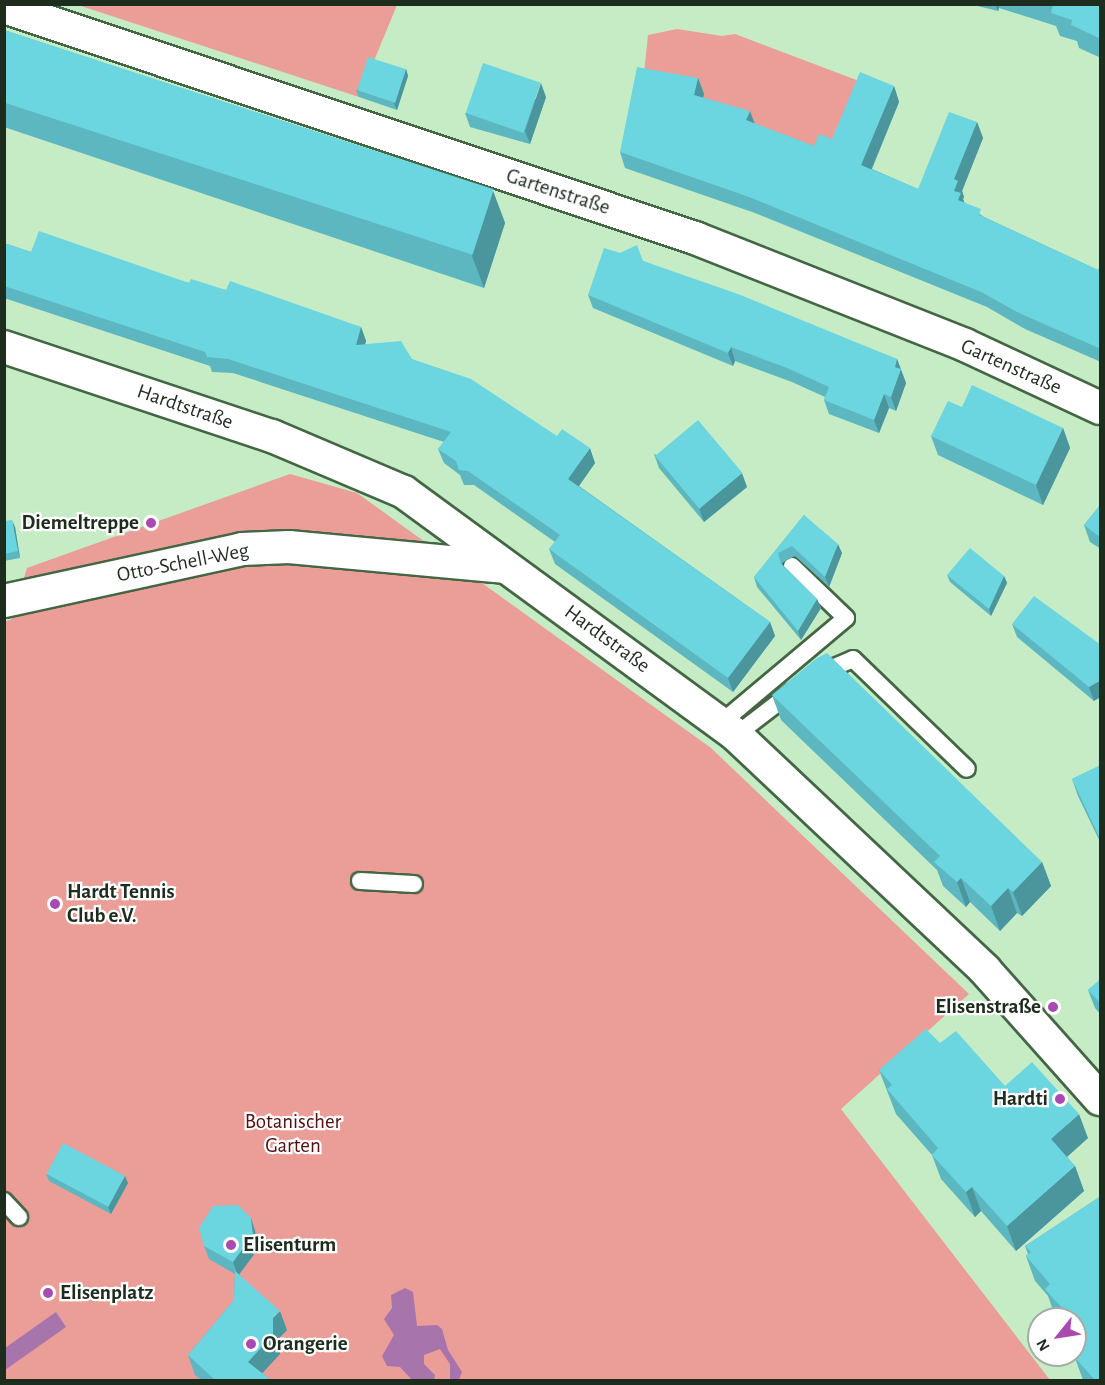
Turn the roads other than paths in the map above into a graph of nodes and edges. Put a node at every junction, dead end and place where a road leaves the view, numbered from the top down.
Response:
1 (4, 7) edge
2 (4, 346) edge
3 (1101, 408) edge
4 (792, 566) dead end
5 (507, 567) junction
6 (4, 601) edge
7 (728, 729) junction
8 (967, 769) dead end
9 (360, 881) dead end
10 (414, 884) dead end
11 (1101, 1099) edge
12 (4, 1201) edge
13 (19, 1217) dead end

1 - 3 street, Gartenstraße
2 - 5 street, Hardtstraße
4 - 7 lane
5 - 6 street, Otto-Schell-Weg
5 - 7 street, Hardtstraße
7 - 8 lane
7 - 11 street, Hardtstraße
9 - 10 lane
12 - 13 lane

